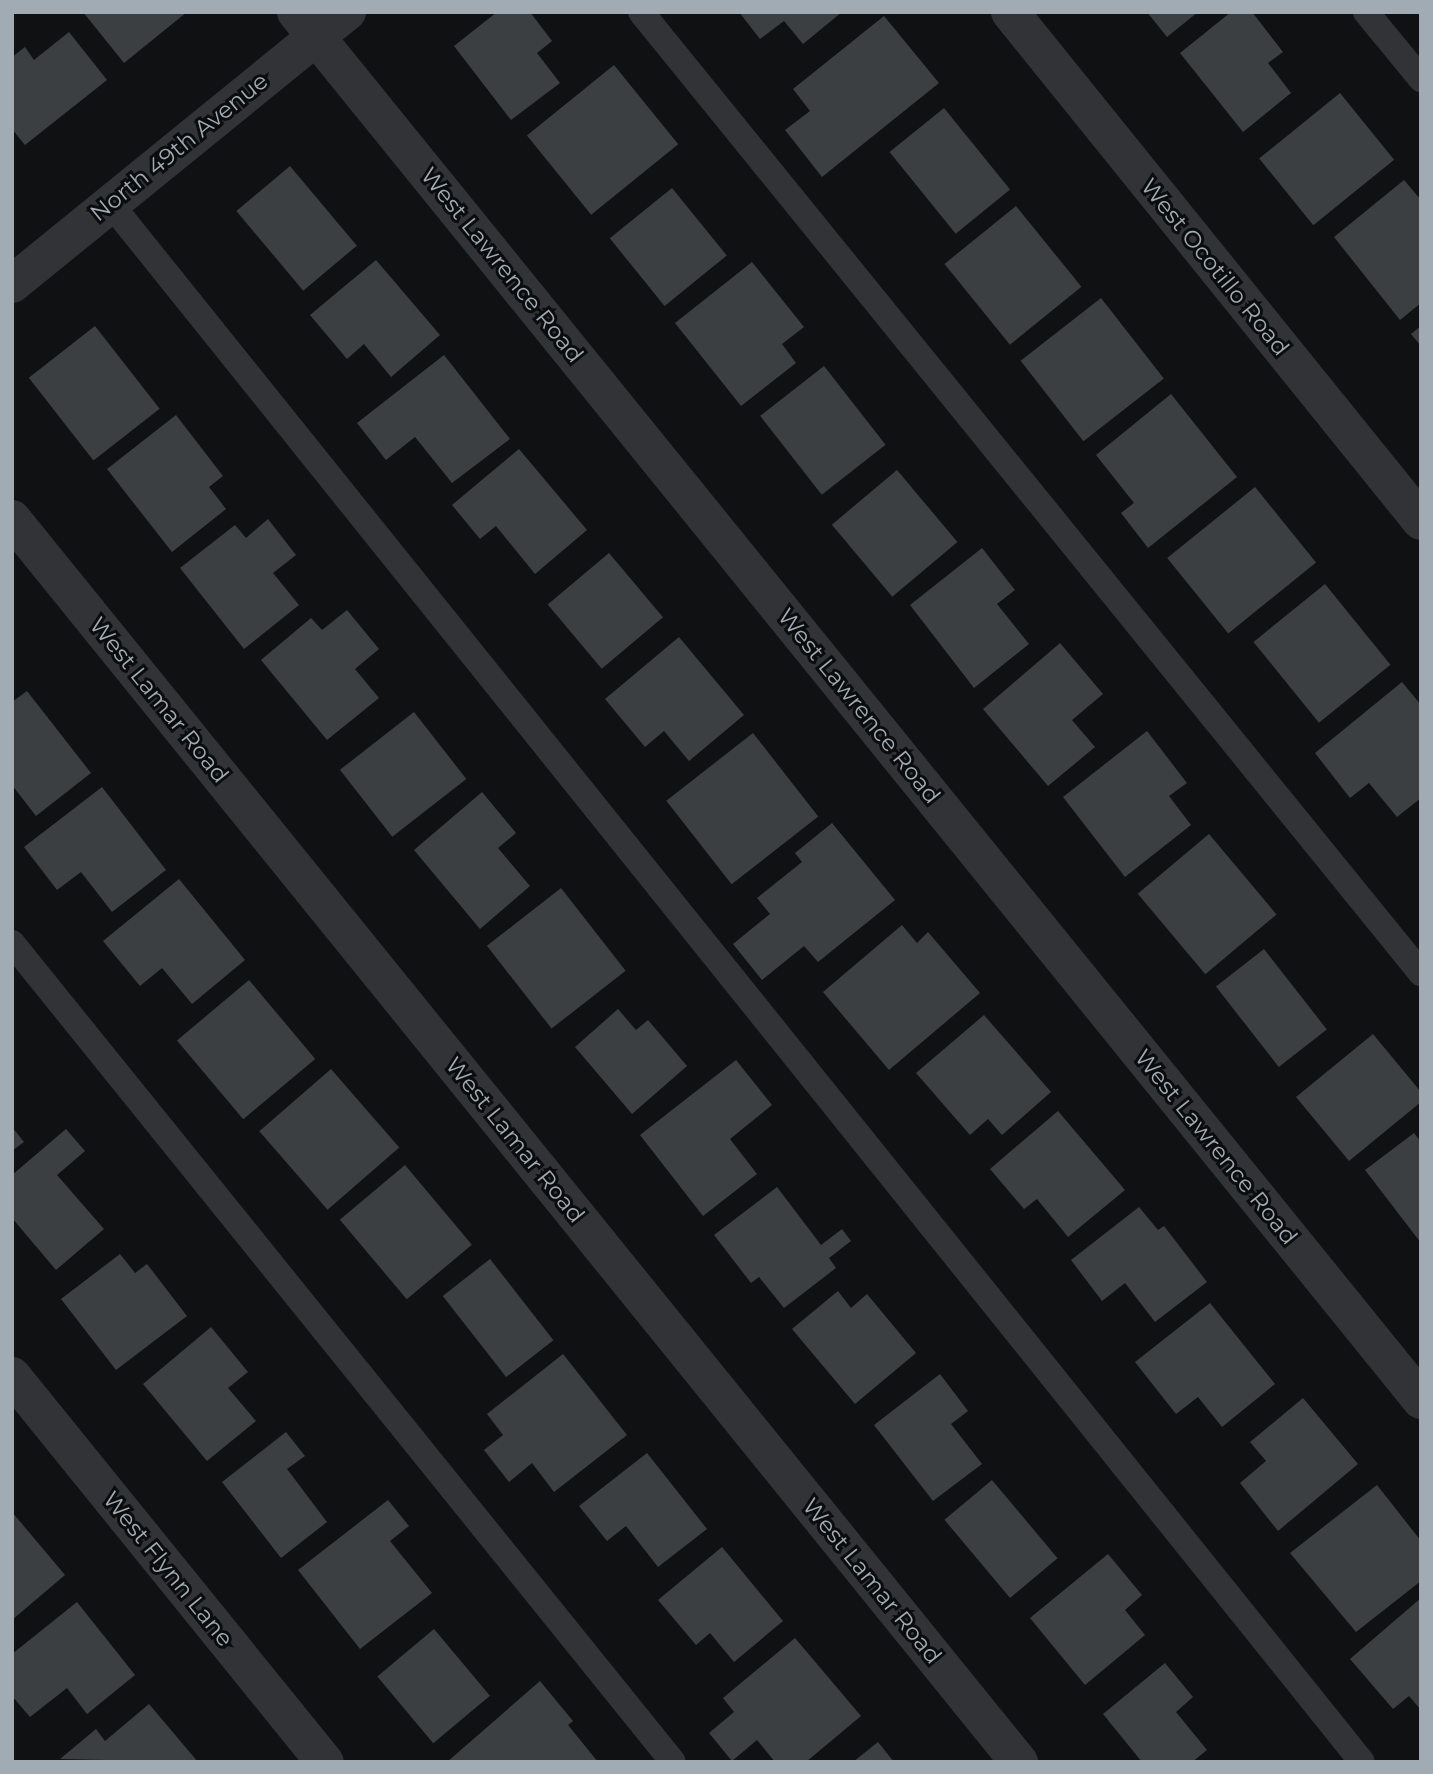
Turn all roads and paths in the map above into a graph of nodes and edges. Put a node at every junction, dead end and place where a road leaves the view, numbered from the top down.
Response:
1 (347, 12) edge
2 (641, 12) edge
3 (1010, 12) edge
4 (1366, 12) edge
5 (306, 24) edge
6 (1421, 79) edge
7 (110, 202) junction
8 (12, 284) edge
9 (12, 519) edge
10 (1421, 521) edge
11 (12, 943) edge
12 (1421, 973) edge
13 (12, 1376) edge
14 (1421, 1400) edge
15 (324, 1762) edge
16 (673, 1762) edge
17 (1019, 1762) edge
18 (1362, 1762) edge

1 - 5 street, North 49th Avenue
2 - 12 lane
3 - 10 street, West Ocotillo Road
4 - 6 lane
5 - 7 street, North 49th Avenue
5 - 14 street, West Lawrence Road
7 - 8 street, North 49th Avenue
7 - 18 lane
9 - 17 street, West Lamar Road
11 - 16 lane
13 - 15 street, West Flynn Lane

